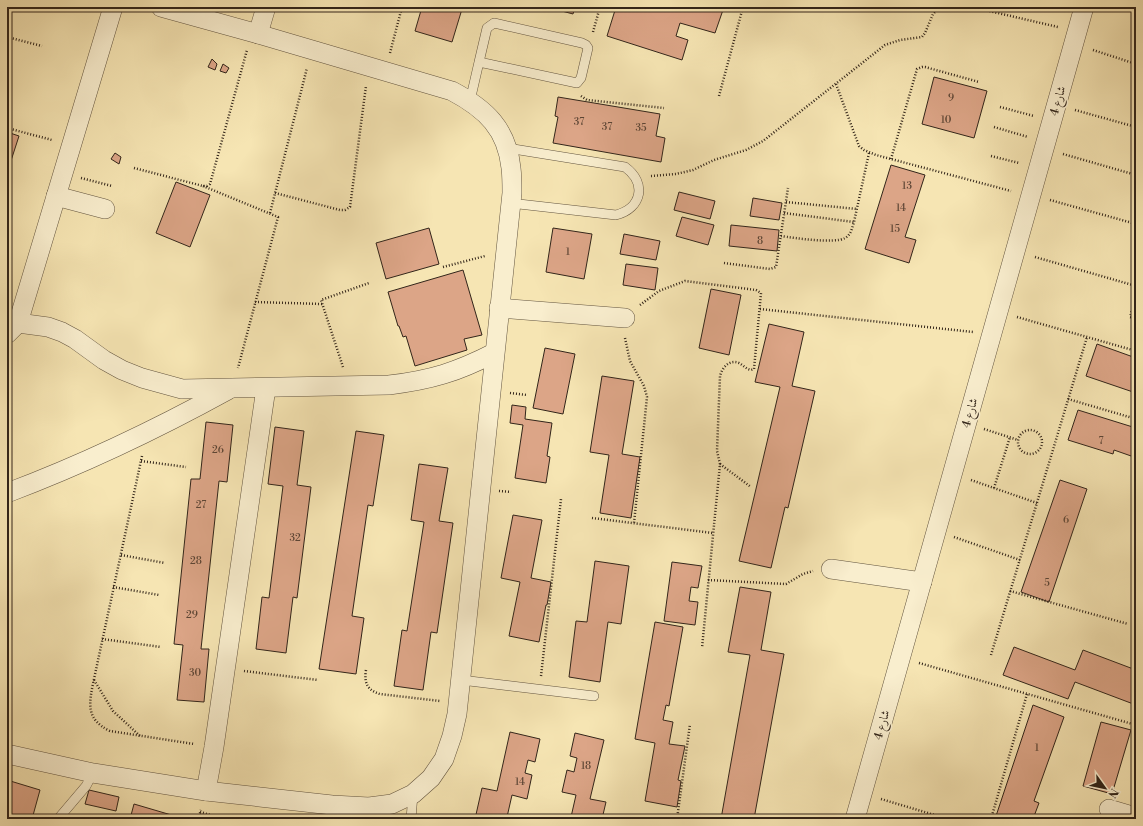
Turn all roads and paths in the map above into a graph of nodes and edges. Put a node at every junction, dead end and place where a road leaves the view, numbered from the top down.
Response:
1 (113, 7) edge
2 (161, 7) edge
3 (266, 7) edge
4 (402, 7) edge
5 (600, 7) edge
6 (743, 7) edge
7 (940, 7) edge
8 (972, 7) edge
9 (1084, 7) edge
10 (1133, 7) edge
11 (1136, 8) edge
12 (255, 33) junction
13 (7, 37) edge
14 (1075, 38) junction
15 (42, 46) dead end
16 (312, 50) junction
17 (588, 50) junction
18 (479, 62) junction
19 (1136, 64) edge
20 (377, 68) junction
21 (979, 82) dead end
22 (577, 83) junction
23 (836, 84) junction
24 (719, 96) dead end
25 (470, 101) junction
26 (1000, 107) dead end
27 (664, 108) dead end
28 (1054, 113) junction
29 (994, 127) dead end
30 (1136, 127) edge
31 (7, 128) edge
32 (72, 145) junction
33 (1045, 145) junction
34 (507, 148) junction
35 (869, 153) junction
36 (991, 156) dead end
37 (891, 159) junction
38 (134, 168) dead end
39 (1039, 168) junction
40 (63, 173) junction
41 (1136, 175) edge
42 (636, 179) junction
43 (112, 186) dead end
44 (203, 186) junction
45 (788, 188) dead end
46 (275, 193) junction
47 (1031, 195) junction
48 (56, 196) junction
49 (786, 202) junction
50 (510, 203) junction
51 (105, 209) dead end
52 (856, 209) junction
53 (270, 213) junction
54 (784, 213) junction
55 (854, 222) junction
56 (1136, 224) edge
57 (781, 236) junction
58 (505, 251) junction
59 (1015, 251) junction
60 (724, 263) dead end
61 (443, 267) dead end
62 (369, 283) dead end
63 (1136, 286) edge
64 (1136, 297) edge
65 (255, 302) junction
66 (322, 304) junction
67 (499, 308) junction
68 (760, 309) junction
69 (998, 311) junction
70 (625, 318) junction
71 (1136, 319) edge
72 (13, 328) edge
73 (992, 334) junction
74 (1087, 337) junction
75 (1136, 351) edge
76 (494, 353) junction
77 (350, 386) junction
78 (232, 388) junction
79 (266, 388) junction
80 (1068, 399) junction
81 (1136, 419) edge
82 (967, 424) junction
83 (148, 432) junction
84 (1010, 437) junction
85 (1018, 440) junction
86 (141, 461) junction
87 (720, 464) junction
88 (186, 467) dead end
89 (953, 473) junction
90 (751, 486) dead end
91 (994, 488) junction
92 (7, 493) edge
93 (561, 499) dead end
94 (1037, 503) junction
95 (592, 518) dead end
96 (634, 523) junction
97 (937, 531) junction
98 (713, 533) junction
99 (121, 554) junction
100 (1020, 560) junction
101 (165, 563) dead end
102 (831, 569) joint
103 (708, 580) junction
104 (922, 582) junction
105 (114, 587) junction
106 (1010, 591) junction
107 (159, 595) dead end
108 (1128, 624) dead end
109 (102, 639) junction
110 (161, 647) dead end
111 (702, 648) dead end
112 (991, 655) dead end
113 (901, 657) junction
114 (226, 668) junction
115 (366, 670) dead end
116 (94, 680) junction
117 (318, 680) dead end
118 (460, 680) junction
119 (539, 690) junction
120 (1027, 694) junction
121 (594, 696) dead end
122 (458, 703) junction
123 (690, 724) dead end
124 (1136, 725) edge
125 (140, 736) junction
126 (214, 747) junction
127 (7, 754) edge
128 (93, 773) junction
129 (206, 791) junction
130 (862, 793) junction
131 (413, 794) junction
132 (1109, 809) dead end
133 (200, 812) dead end
134 (1136, 817) edge
135 (58, 819) edge
136 (225, 819) edge
137 (411, 819) edge
138 (677, 819) edge
139 (855, 819) edge
140 (948, 819) edge
141 (991, 819) edge

1 - 32 street
2 - 12 street
3 - 12 street
4 - 20 path
5 - 17 path
6 - 24 path
7 - 23 path
8 - 14 path
9 - 14 street, شارع 4
10 - 11 path
12 - 16 street
12 - 44 path
13 - 15 path
14 - 19 path
14 - 28 street, شارع 4
16 - 20 street
16 - 46 path
17 - 18 lane
17 - 22 lane
18 - 22 lane
18 - 25 lane
20 - 25 street
20 - 46 path
21 - 37 path
22 - 27 path
23 - 35 path
23 - 42 path
25 - 34 street
26 - 28 path
28 - 30 path
28 - 33 street, شارع 4
29 - 33 path
31 - 32 path
32 - 40 street
33 - 39 street, شارع 4
33 - 41 path
34 - 42 lane
34 - 50 street
35 - 37 path
35 - 52 path
36 - 39 path
37 - 47 path
38 - 44 path
39 - 47 street, شارع 4
40 - 43 path
40 - 48 street
42 - 50 lane
44 - 53 path
45 - 49 path
46 - 53 path
47 - 56 path
47 - 59 street, شارع 4
48 - 51 street
48 - 72 street
49 - 52 path
49 - 54 path
50 - 58 street
52 - 55 path
53 - 65 path
54 - 55 path
54 - 57 path
55 - 57 path
57 - 60 path
58 - 61 path
58 - 67 street
59 - 63 path
59 - 69 street, شارع 4
62 - 66 path
64 - 71 path
65 - 66 path
65 - 78 path
66 - 77 path
67 - 70 street
67 - 76 street
68 - 70 path
68 - 73 path
68 - 87 path
69 - 73 street, شارع 4
69 - 74 path
70 - 96 path
72 - 78 street
73 - 82 street, شارع 4
74 - 75 path
74 - 80 path
76 - 77 street
76 - 118 street
77 - 79 street
78 - 79 street
78 - 83 street
79 - 114 street
80 - 81 path
80 - 94 path
82 - 84 path
82 - 89 street, شارع 4
83 - 86 path
83 - 92 street
84 - 85 path
84 - 91 path
85 - 85 path
86 - 88 path
86 - 99 path
87 - 90 path
87 - 98 path
89 - 91 path
89 - 97 street, شارع 4
91 - 94 path
93 - 119 path
94 - 100 path
95 - 96 path
96 - 98 path
97 - 100 path
97 - 104 street, شارع 4
98 - 103 path
99 - 101 path
99 - 105 path
100 - 106 path
102 - 103 path
102 - 104 street
103 - 111 path
104 - 113 street, شارع 4
105 - 107 path
105 - 109 path
106 - 108 path
106 - 112 path
109 - 110 path
109 - 116 path
113 - 120 path
113 - 130 street, شارع 4
114 - 117 path
114 - 126 street
115 - 122 path
116 - 125 path
116 - 125 path
118 - 119 lane
118 - 122 street
119 - 121 lane
120 - 124 path
120 - 141 path
122 - 131 street
123 - 138 path
125 - 126 path
126 - 129 street
127 - 128 street
128 - 129 street
128 - 135 lane
129 - 131 street
130 - 139 street, شارع 4
130 - 140 path
131 - 137 lane
132 - 134 street
133 - 136 path

